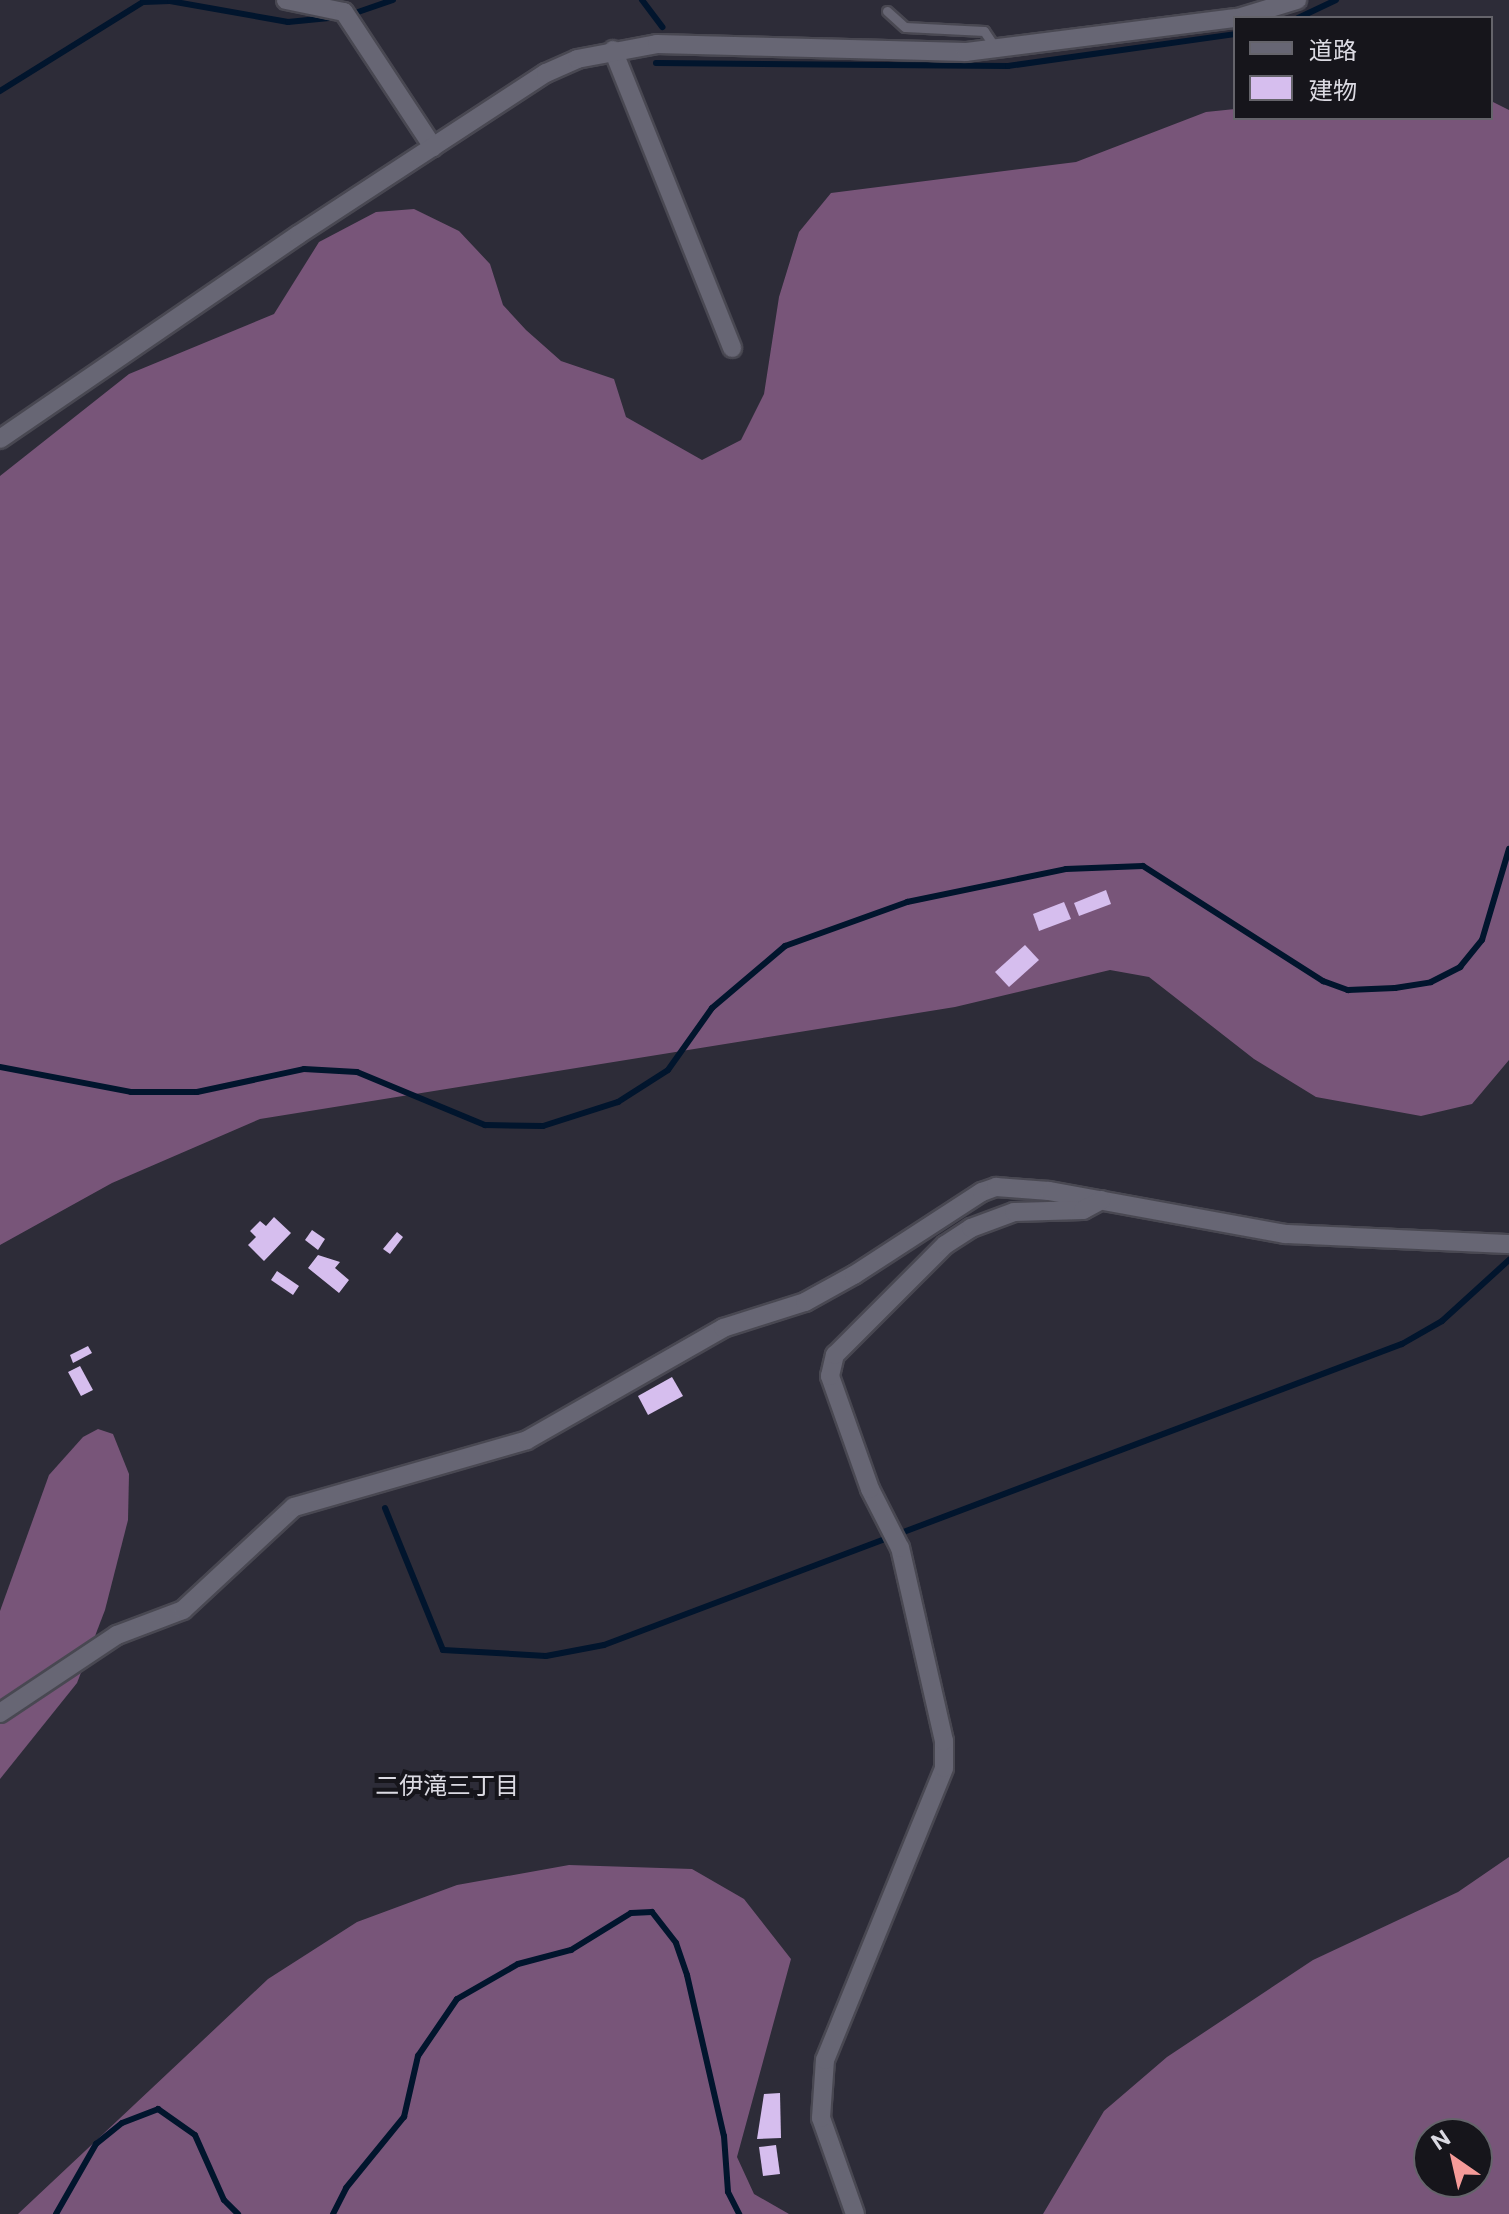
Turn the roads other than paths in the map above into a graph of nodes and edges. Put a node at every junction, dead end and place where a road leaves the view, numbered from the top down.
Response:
1 (286, 0) edge
2 (1297, 0) edge
3 (887, 11) dead end
4 (1243, 16) edge
5 (1233, 18) edge
6 (996, 49) junction
7 (613, 50) junction
8 (433, 147) junction
9 (732, 348) dead end
10 (0, 439) edge
11 (1102, 1200) junction
12 (1509, 1244) edge
13 (0, 1713) edge
14 (855, 2214) edge

1 - 8 street
2 - 4 street
3 - 6 lane
5 - 6 street
6 - 7 street
7 - 8 street
7 - 9 street
8 - 10 street
11 - 12 street
11 - 13 street
11 - 14 street

